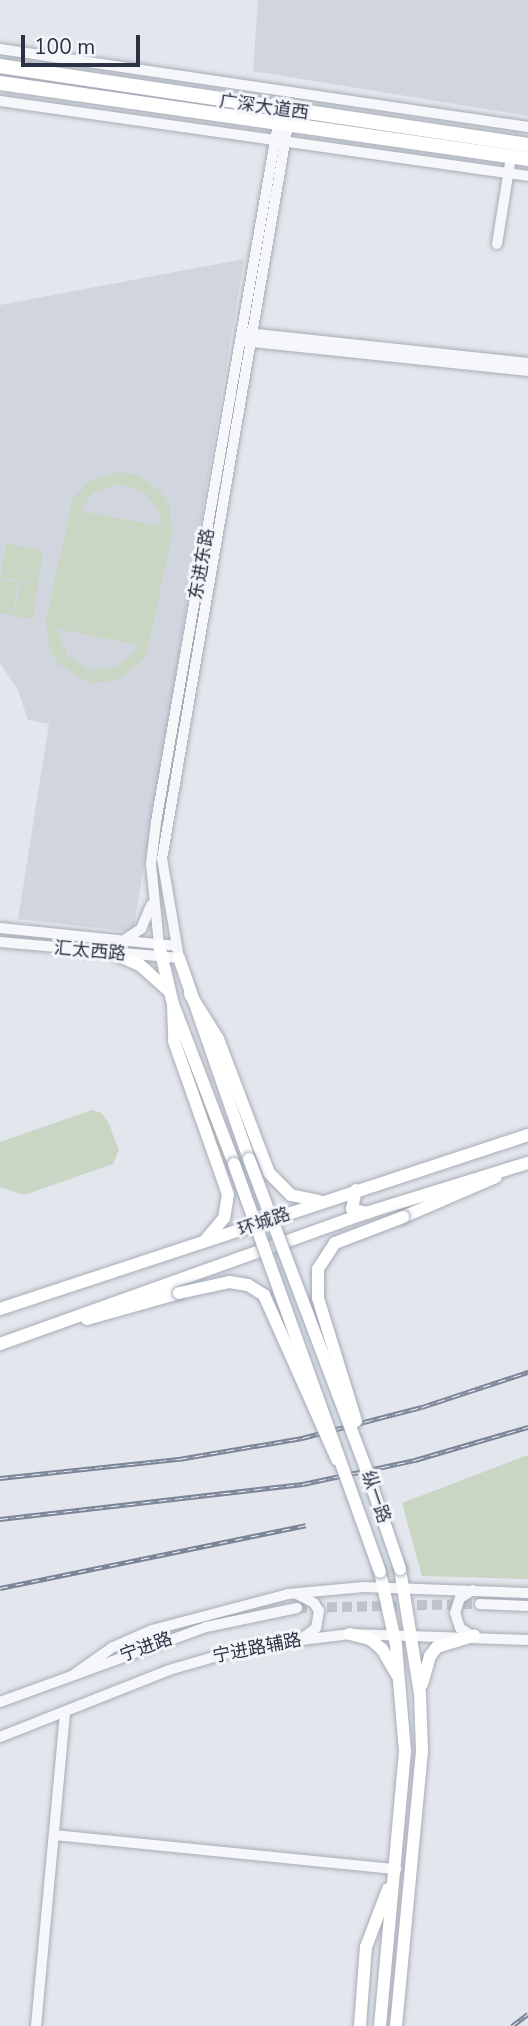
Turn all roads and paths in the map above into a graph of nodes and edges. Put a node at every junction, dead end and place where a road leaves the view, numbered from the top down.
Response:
1 (0, 49) edge
2 (0, 66) edge
3 (0, 83) edge
4 (0, 101) edge
5 (283, 124) junction
6 (528, 127) edge
7 (281, 141) junction
8 (528, 145) edge
9 (511, 157) junction
10 (528, 159) edge
11 (508, 173) junction
12 (528, 176) edge
13 (497, 244) dead end
14 (245, 337) junction
15 (528, 363) edge
16 (528, 371) edge
17 (152, 901) junction
18 (0, 928) edge
19 (0, 942) edge
20 (118, 948) junction
21 (161, 951) junction
22 (178, 952) junction
23 (190, 994) junction
24 (172, 998) junction
25 (528, 1135) edge
26 (263, 1161) junction
27 (522, 1165) edge
28 (223, 1175) junction
29 (356, 1190) junction
30 (327, 1201) junction
31 (366, 1213) junction
32 (249, 1227) junction
33 (204, 1242) junction
34 (259, 1250) junction
35 (3, 1307) edge
36 (55, 1324) junction
37 (0, 1344) edge
38 (365, 1466) junction
39 (352, 1485) junction
40 (384, 1588) junction
41 (404, 1588) junction
42 (477, 1590) junction
43 (528, 1592) edge
44 (294, 1593) junction
45 (480, 1604) tunnel mouth
46 (528, 1606) edge
47 (297, 1608) tunnel mouth
48 (350, 1634) junction
49 (394, 1634) junction
50 (412, 1634) junction
51 (474, 1636) junction
52 (301, 1639) junction
53 (528, 1640) edge
54 (73, 1675) junction
55 (420, 1694) junction
56 (404, 1696) junction
57 (0, 1702) edge
58 (65, 1711) junction
59 (0, 1737) edge
60 (54, 1835) junction
61 (396, 1869) junction
62 (36, 2026) edge
63 (360, 2026) edge
64 (380, 2026) edge
65 (396, 2026) edge

1 - 6 street
2 - 8 highway, 广深大道西
3 - 5 highway, 广深大道西
4 - 7 street
5 - 7 street, 东进东路
5 - 9 highway, 广深大道西
7 - 11 street
7 - 14 street, 东进东路
9 - 10 highway, 广深大道西
9 - 11 street
11 - 12 street
11 - 13 street
14 - 15 street
14 - 16 street
14 - 17 street, 东进东路
14 - 22 street, 东进东路
17 - 20 street
17 - 21 street, 东进东路
18 - 20 street, 汇太西路
19 - 20 street, 汇太西路
20 - 21 street, 汇太西路
20 - 24 main road
21 - 22 street, 汇太西路
21 - 24 main road, 东进东路
22 - 23 main road, 东进东路
23 - 26 main road
23 - 38 main road, 纵一路, bridge
24 - 28 main road
24 - 39 main road, 纵一路, bridge
25 - 29 main road, 环城路
26 - 28 main road
26 - 30 main road
27 - 31 main road, 环城路
27 - 38 main road, bridge
28 - 33 main road
29 - 30 main road, 环城路
29 - 31 main road
30 - 32 main road, 环城路
31 - 34 main road, 环城路
32 - 33 main road, 环城路
32 - 34 main road
33 - 35 main road, 环城路
34 - 36 main road, 环城路
36 - 37 main road, 环城路
36 - 39 main road, bridge
38 - 41 main road, 纵一路, bridge
39 - 40 main road, 纵一路, bridge
40 - 41 street
40 - 44 street
40 - 49 main road, 纵一路
41 - 42 street
41 - 50 main road, 纵一路
42 - 43 street
42 - 51 street
44 - 52 street
44 - 54 street
45 - 46 street
47 - 54 street, 宁进路
48 - 49 street, 宁进路辅路
48 - 52 street, 宁进路辅路
48 - 56 main road
49 - 50 street, 宁进路辅路
49 - 56 main road, 纵一路
50 - 51 street, 宁进路辅路
50 - 55 main road, 纵一路
51 - 53 street, 宁进路辅路
51 - 55 main road
52 - 58 street, 宁进路辅路
54 - 57 street, 宁进路
55 - 65 main road, 纵一路
56 - 61 main road, 纵一路
58 - 59 street, 宁进路辅路
58 - 60 street
60 - 61 street
60 - 62 street
61 - 63 main road
61 - 64 main road, 纵一路

